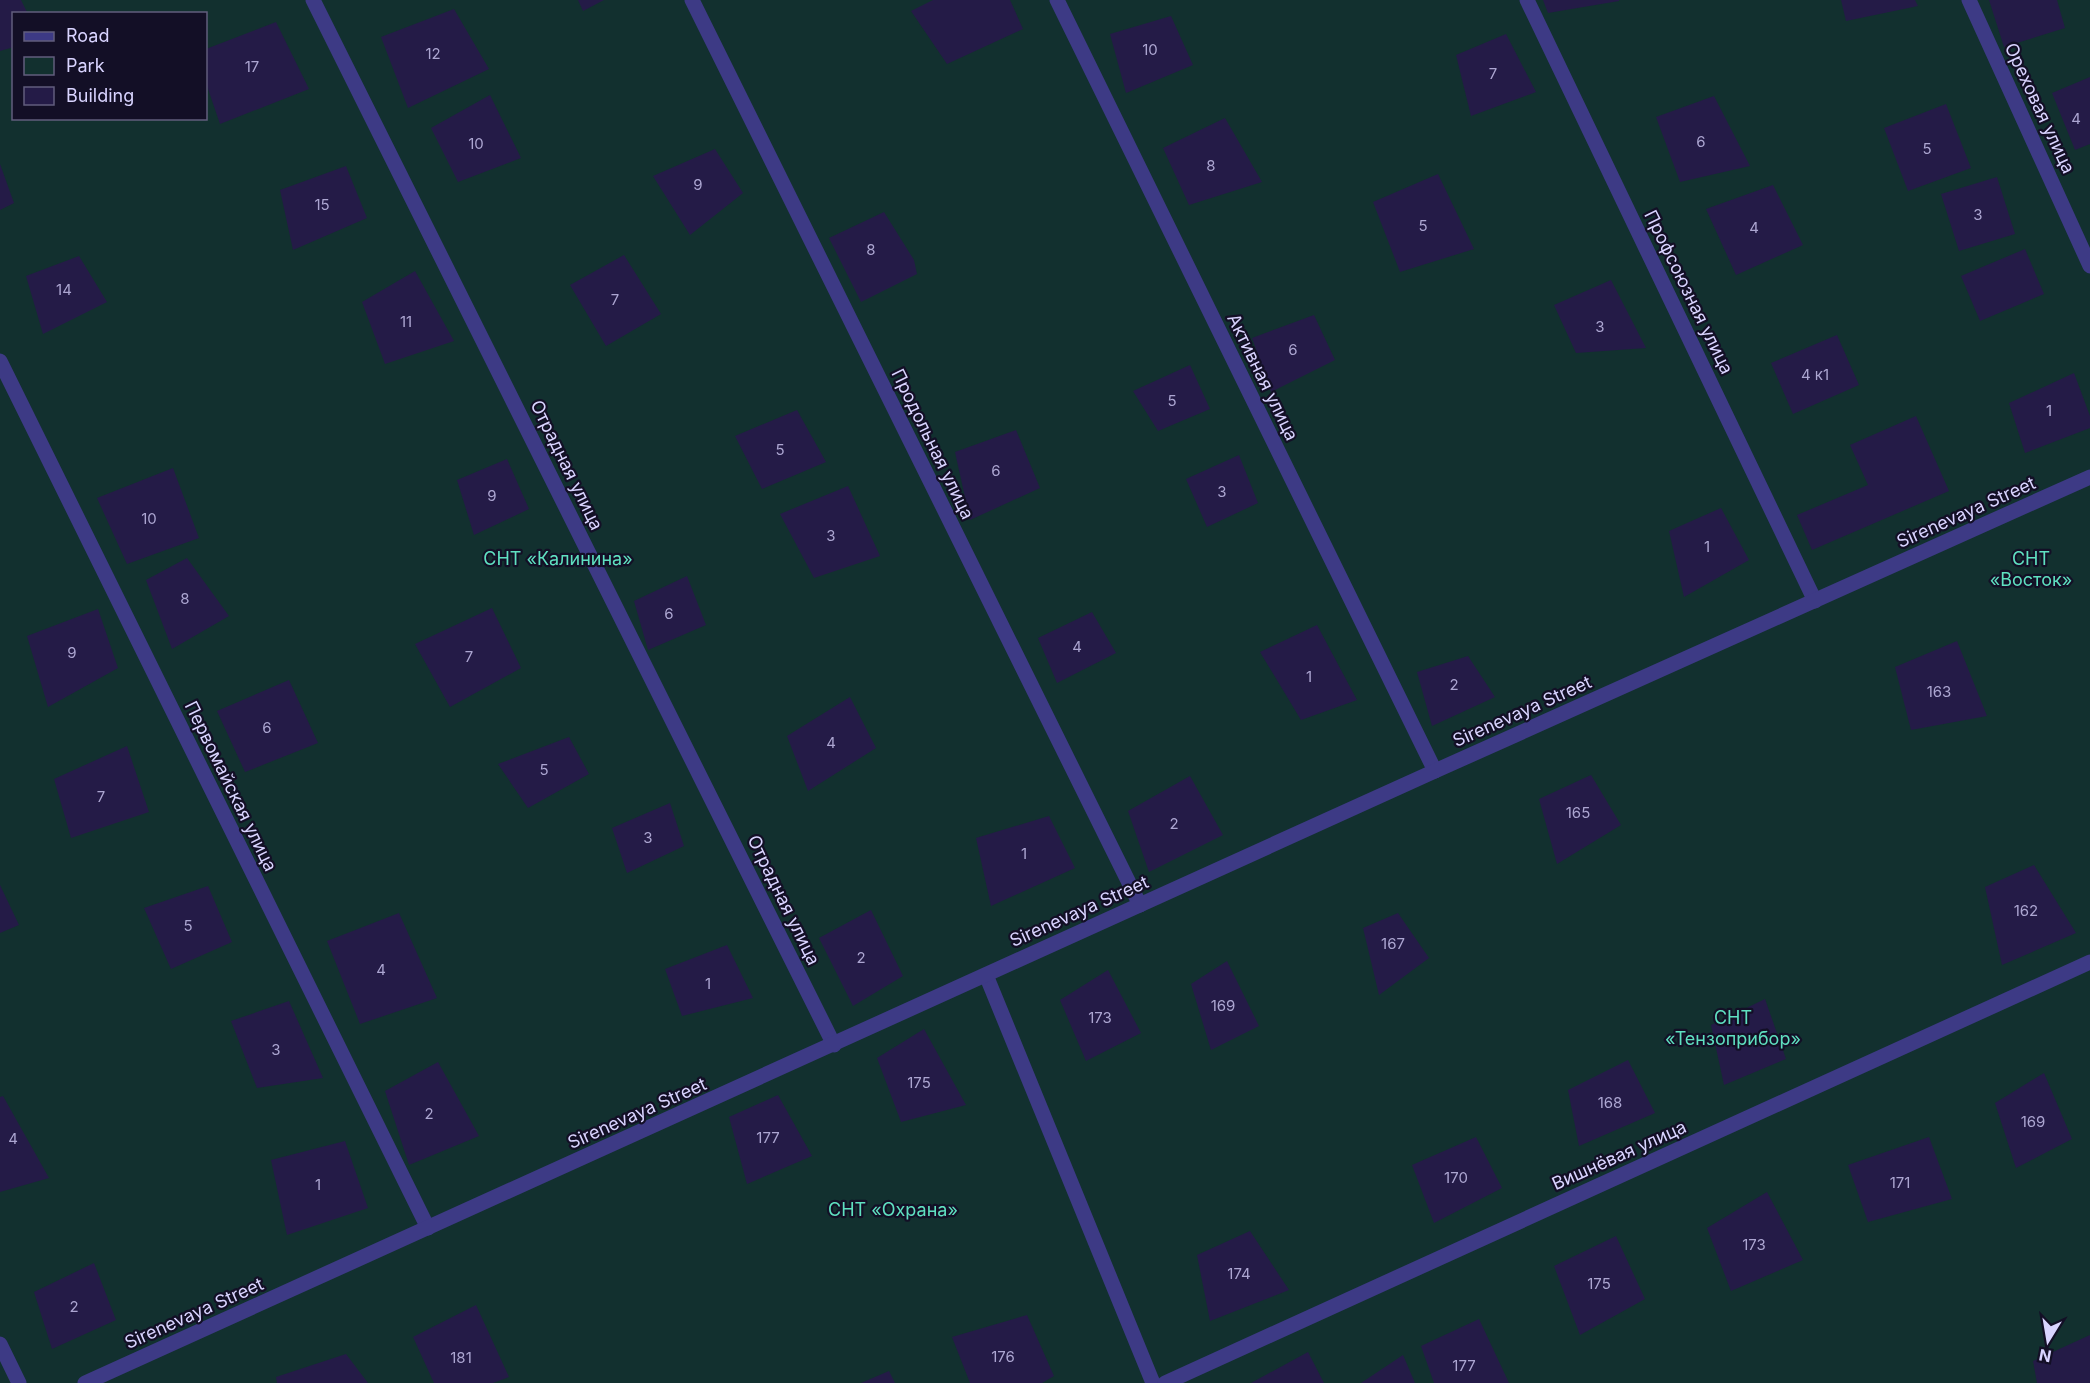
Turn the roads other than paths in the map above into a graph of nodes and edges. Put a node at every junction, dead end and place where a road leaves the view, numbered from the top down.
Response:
1 (313, 0) edge
2 (692, 0) edge
3 (1057, 0) edge
4 (1527, 0) edge
5 (1969, 0) edge
6 (2090, 266) edge
7 (0, 361) edge
8 (2090, 477) edge
9 (1815, 601) junction
10 (1435, 771) junction
11 (1140, 905) junction
12 (2090, 962) edge
13 (986, 975) junction
14 (834, 1045) junction
15 (428, 1228) junction
16 (0, 1344) edge
17 (19, 1383) edge
18 (86, 1383) edge
19 (1153, 1383) edge
20 (1165, 1383) edge

1 - 14 street, Отрадная улица
2 - 11 street, Продольная улица
3 - 10 street, Активная улица
4 - 9 street, Профсоюзная улица
5 - 6 street, Ореховая улица
7 - 15 street, Первомайская улица
8 - 9 street, Sirenevaya Street
9 - 10 street, Sirenevaya Street
10 - 11 street, Sirenevaya Street
11 - 13 street, Sirenevaya Street
12 - 20 street, Вишнёвая улица
13 - 14 street, Sirenevaya Street
13 - 19 street
14 - 15 street, Sirenevaya Street
15 - 18 street, Sirenevaya Street
16 - 17 street

